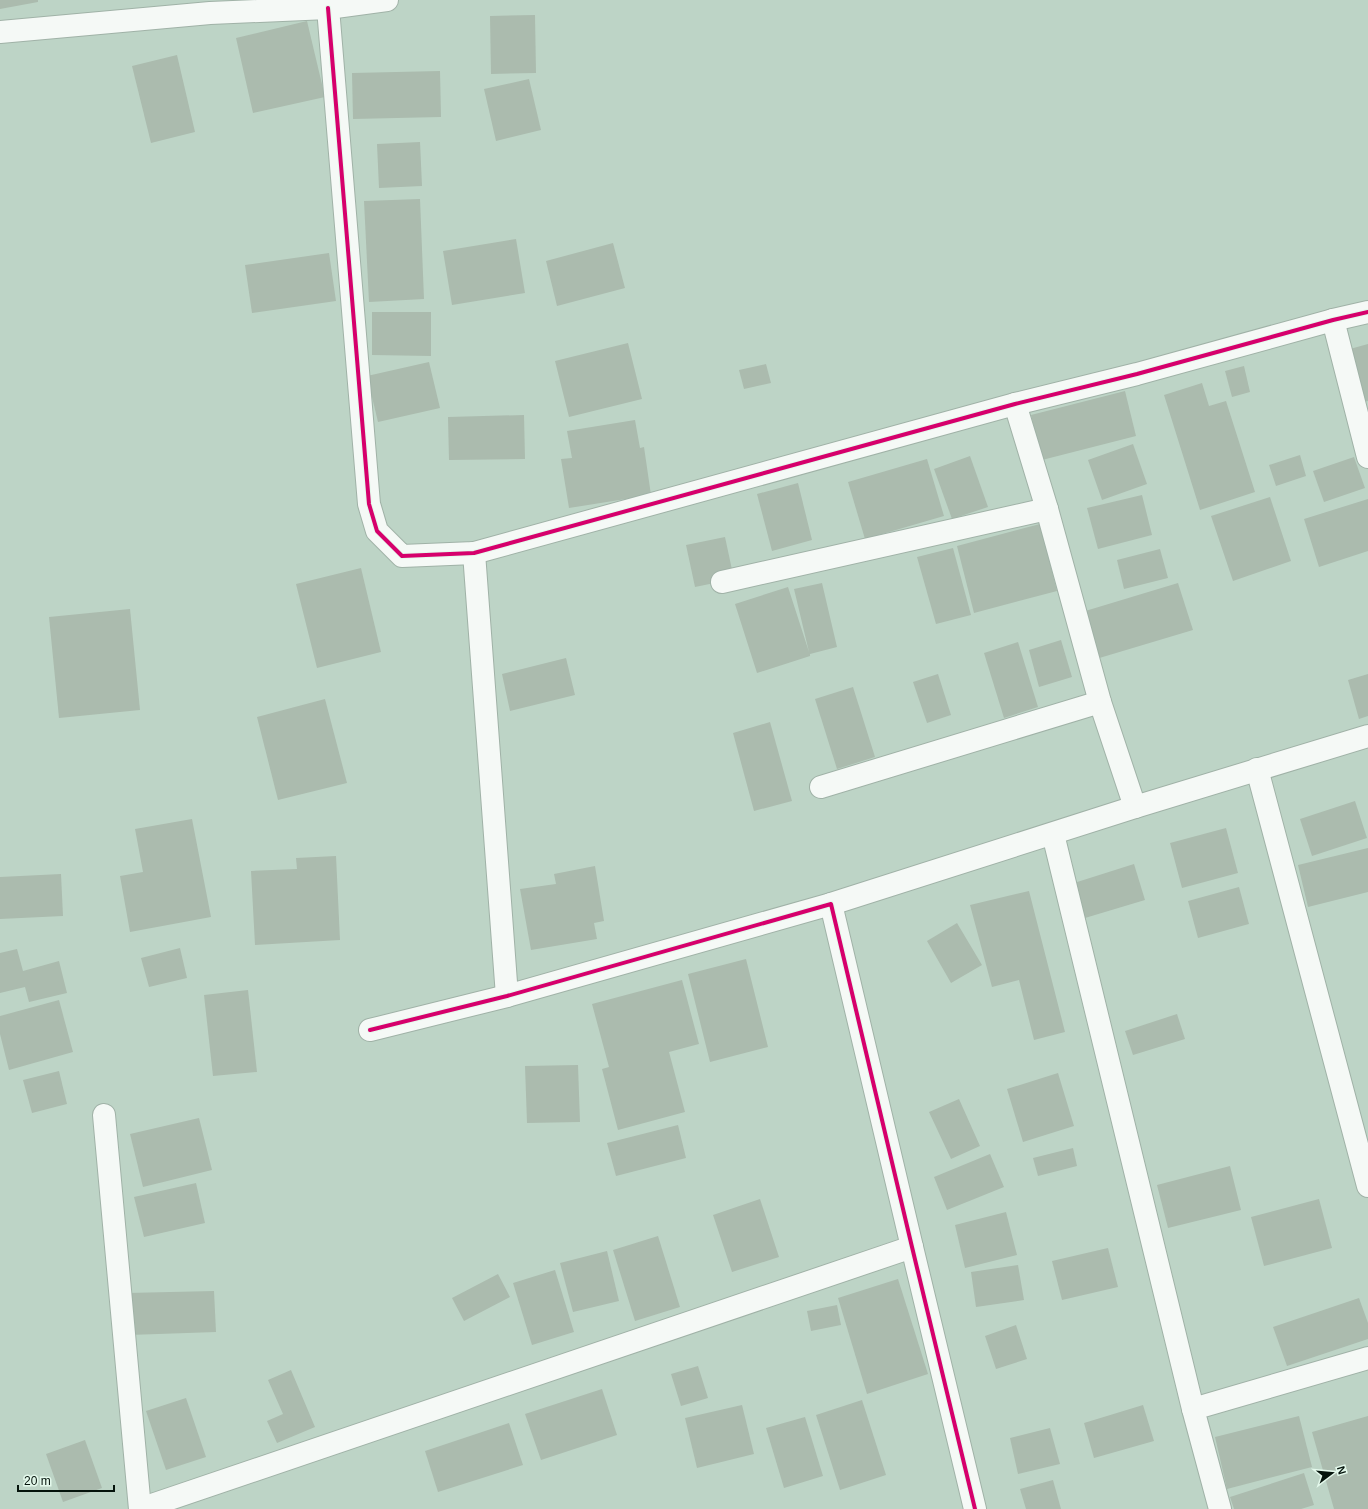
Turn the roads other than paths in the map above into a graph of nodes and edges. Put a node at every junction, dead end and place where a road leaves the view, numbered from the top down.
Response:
1 (383, 0) edge
2 (387, 0) edge
3 (210, 7) edge
4 (328, 8) junction
5 (0, 32) edge
6 (1368, 312) edge
7 (1333, 320) junction
8 (1015, 404) junction
9 (1368, 457) edge
10 (1047, 509) junction
11 (474, 554) junction
12 (722, 582) dead end
13 (1100, 702) junction
14 (1368, 736) edge
15 (1257, 769) junction
16 (821, 787) dead end
17 (1135, 807) junction
18 (1053, 834) junction
19 (831, 904) junction
20 (507, 996) junction
21 (370, 1030) dead end
22 (104, 1115) dead end
23 (1368, 1186) edge
24 (912, 1247) junction
25 (1368, 1358) edge
26 (1193, 1409) junction
27 (140, 1509) edge
28 (975, 1509) edge
29 (1220, 1509) edge

1 - 2 street
1 - 4 street
3 - 4 street
3 - 5 street
4 - 11 street
6 - 7 street
7 - 8 street
7 - 9 street
8 - 10 street
8 - 11 street
10 - 12 street
10 - 13 street
11 - 20 street
13 - 16 street
13 - 17 street
14 - 15 street
15 - 17 street
15 - 23 street
17 - 18 street
18 - 19 street
18 - 26 street
19 - 20 street
19 - 24 street
20 - 21 street
22 - 27 street
24 - 27 street
24 - 28 street
25 - 26 street
26 - 29 street

